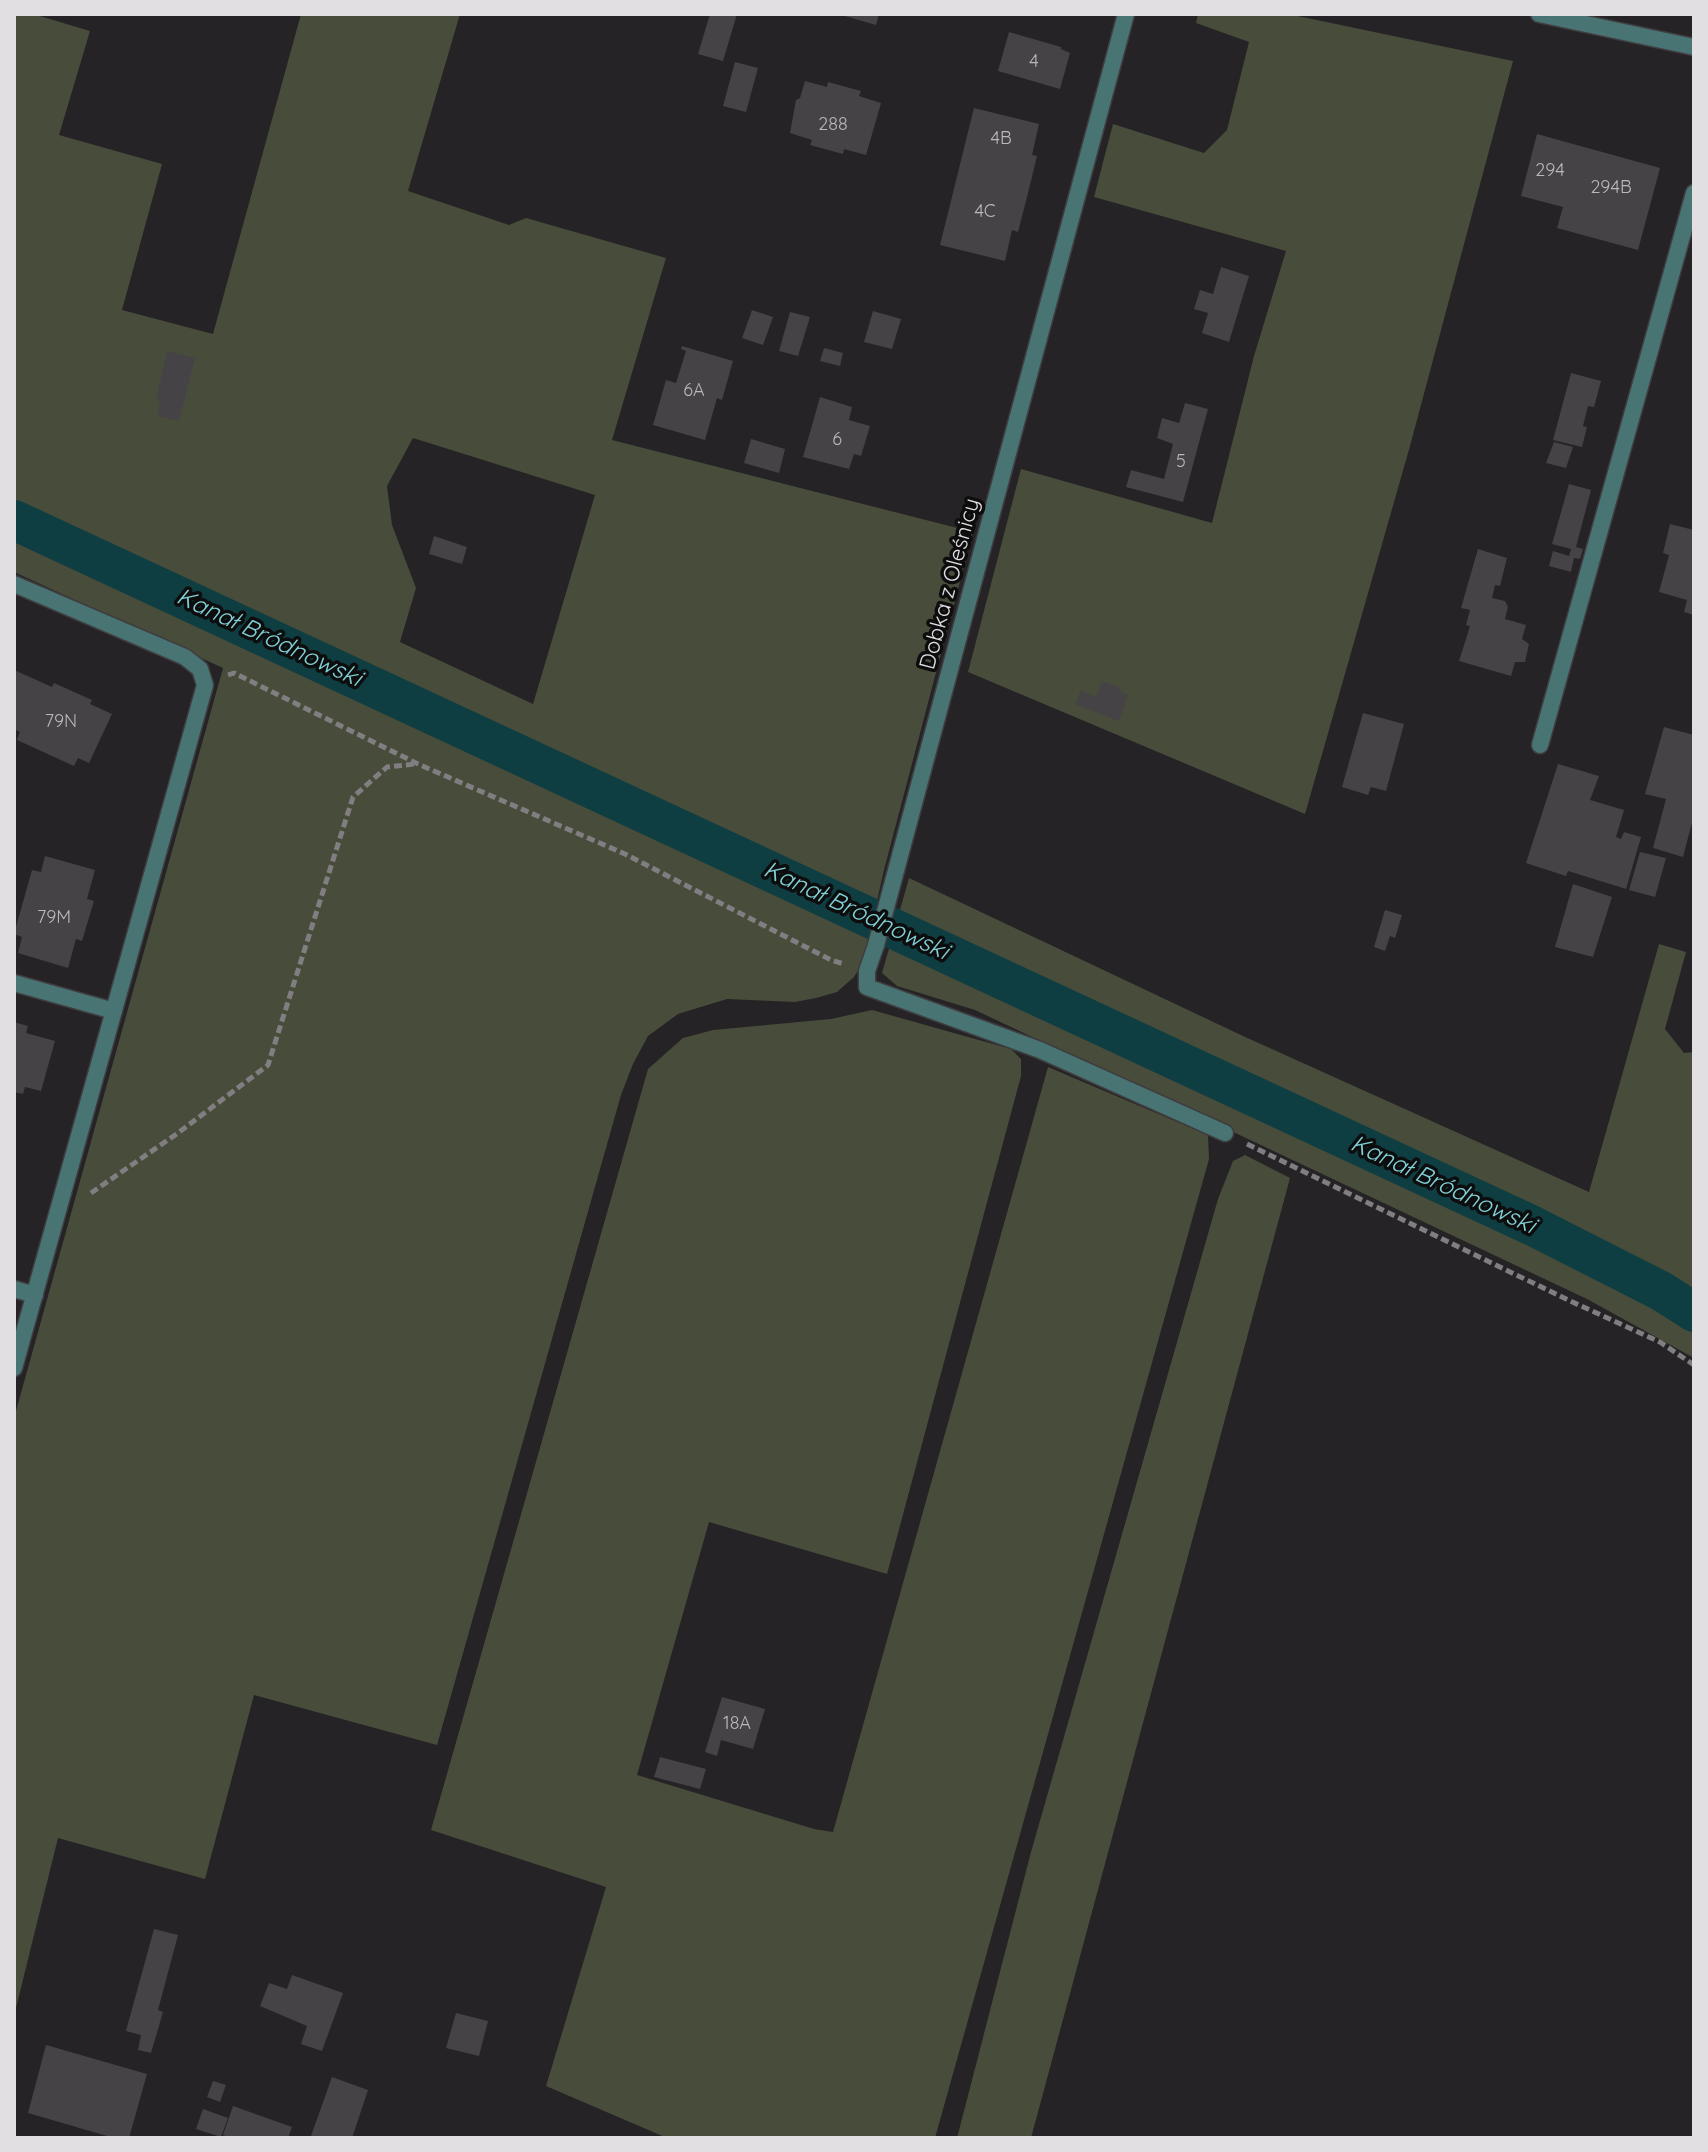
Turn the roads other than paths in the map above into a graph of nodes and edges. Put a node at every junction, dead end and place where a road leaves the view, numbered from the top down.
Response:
1 (1126, 14) edge
2 (1539, 14) edge
3 (1694, 47) edge
4 (1694, 193) edge
5 (14, 584) edge
6 (1540, 745) dead end
7 (14, 983) edge
8 (114, 1011) junction
9 (1225, 1133) road end
10 (14, 1289) edge
11 (35, 1295) junction
12 (14, 1368) edge

1 - 9 street, Dobka z Oleśnicy
2 - 3 street
4 - 6 street
5 - 8 street
7 - 8 street
8 - 11 street
10 - 11 street
11 - 12 street

